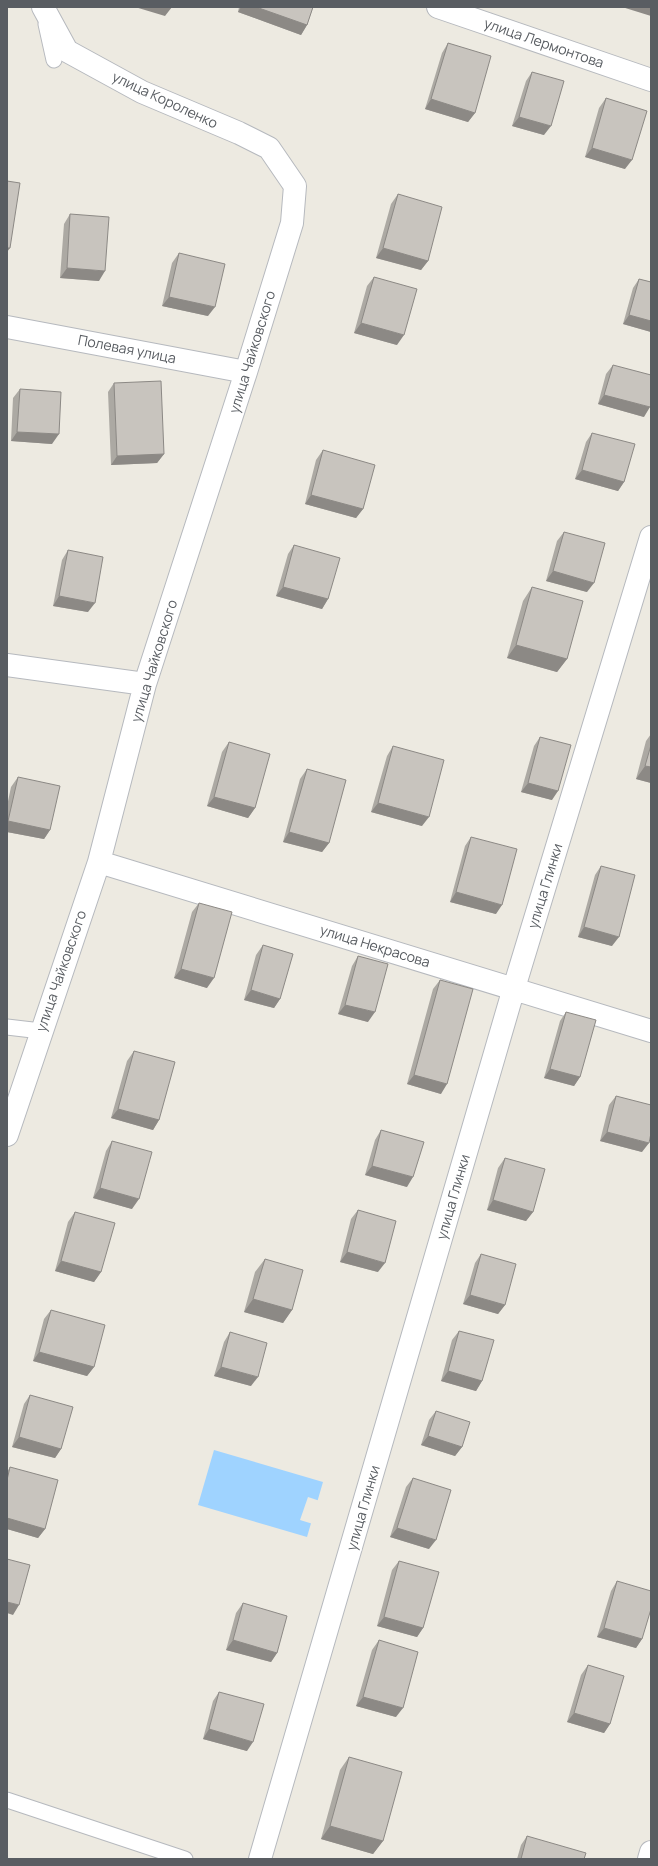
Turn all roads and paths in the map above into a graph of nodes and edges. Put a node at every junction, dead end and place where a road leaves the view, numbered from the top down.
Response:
1 (43, 7) edge
2 (438, 7) edge
3 (54, 60) dead end
4 (651, 80) edge
5 (295, 186) joint
6 (7, 327) edge
7 (246, 372) junction
8 (651, 537) edge
9 (7, 665) edge
10 (145, 684) junction
11 (99, 862) junction
12 (514, 988) junction
13 (7, 1027) edge
14 (41, 1031) junction
15 (651, 1031) edge
16 (7, 1135) edge
17 (7, 1800) edge
18 (651, 1852) edge
19 (185, 1859) edge
20 (260, 1859) edge
21 (649, 1859) edge

1 - 3 lane
1 - 5 street, улица Короленко
2 - 4 street, улица Лермонтова
5 - 7 street, улица Чайковского
6 - 7 street, Полевая улица
7 - 10 street, улица Чайковского
8 - 12 street, улица Глинки
9 - 10 street
10 - 11 street, улица Чайковского
11 - 12 street, улица Некрасова
11 - 14 street, улица Чайковского
12 - 15 street, улица Некрасова
12 - 20 street, улица Глинки
13 - 14 lane
14 - 16 street, улица Чайковского
17 - 19 lane
18 - 21 street

